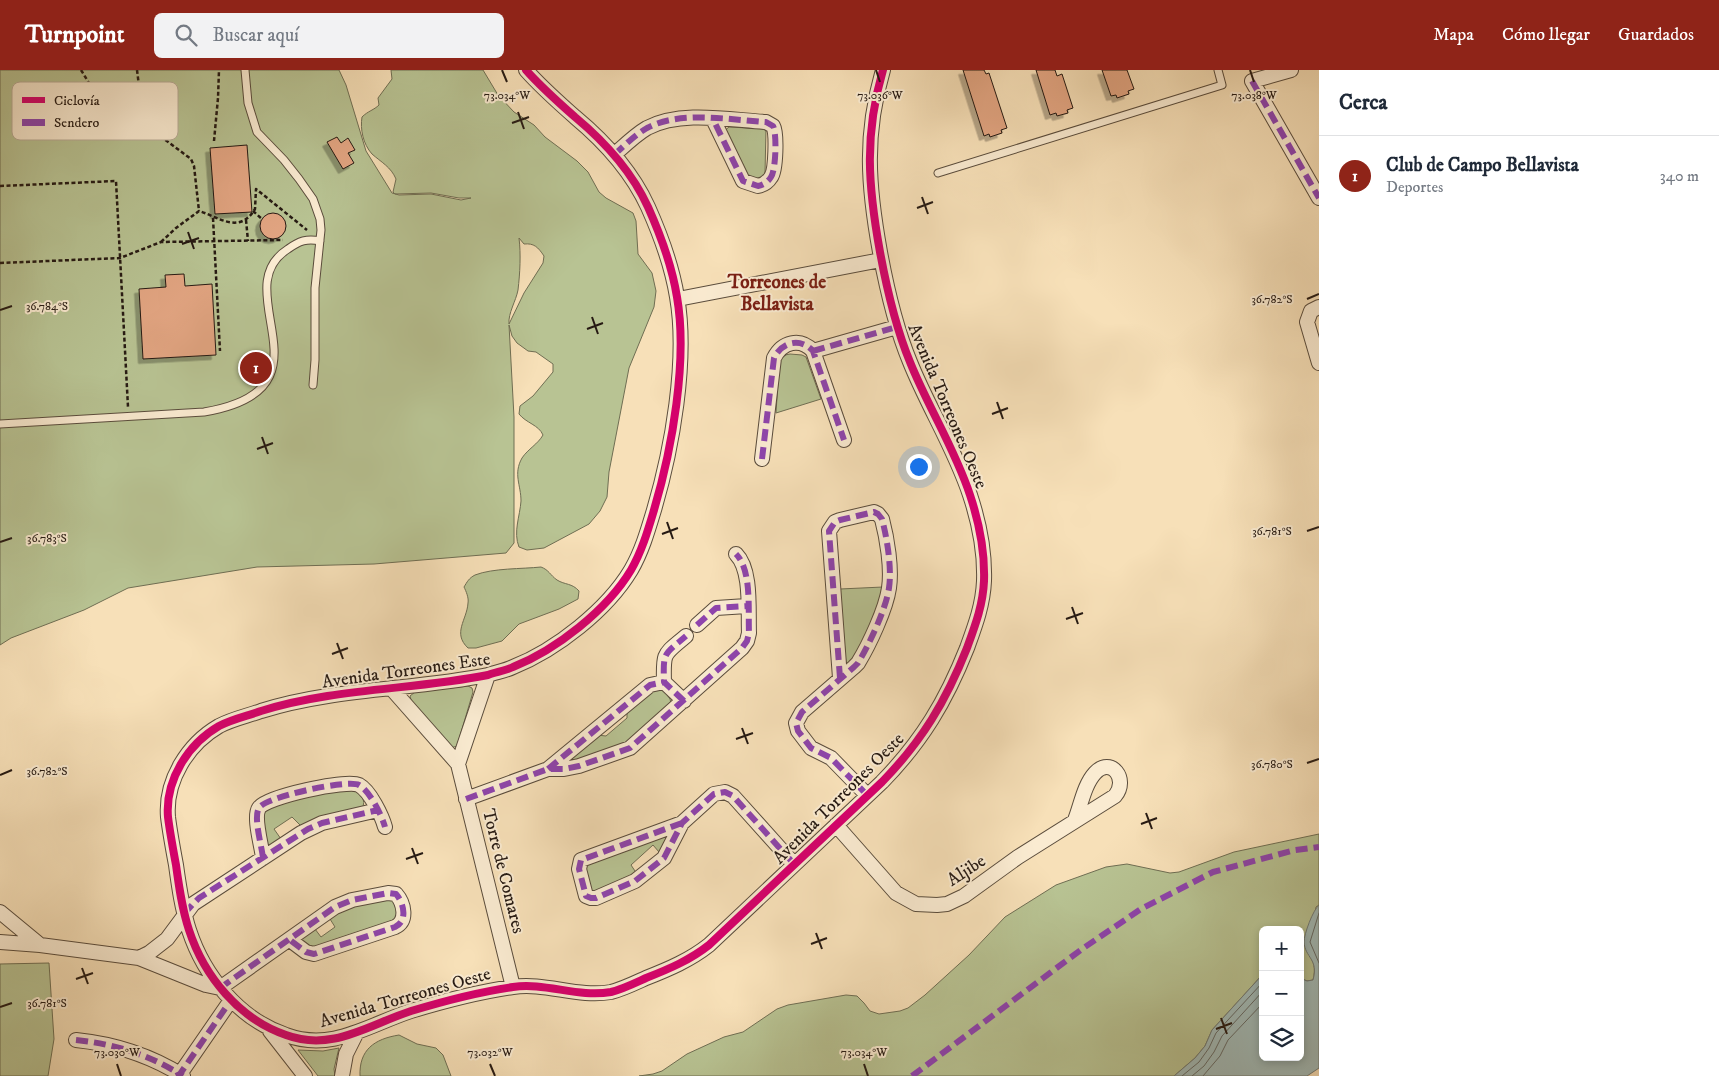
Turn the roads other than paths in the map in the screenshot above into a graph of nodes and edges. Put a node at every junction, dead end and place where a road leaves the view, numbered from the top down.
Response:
1 (245, 70) edge
2 (526, 70) edge
3 (883, 70) edge
4 (1218, 70) edge
5 (1291, 70) edge
6 (713, 119) junction
7 (614, 155) junction
8 (938, 173) dead end
9 (1319, 198) edge
10 (320, 241) junction
11 (881, 260) junction
12 (678, 299) junction
13 (1314, 310) edge
14 (897, 326) junction
15 (812, 351) junction
16 (1319, 362) edge
17 (312, 385) dead end
18 (0, 424) edge
19 (844, 440) dead end
20 (762, 459) dead end
21 (736, 554) dead end
22 (748, 606) junction
23 (697, 625) dead end
24 (686, 636) dead end
25 (488, 675) junction
26 (840, 678) junction
27 (664, 682) junction
28 (391, 688) junction
29 (684, 701) junction
30 (458, 764) junction
31 (548, 769) junction
32 (867, 795) junction
33 (466, 798) junction
34 (378, 810) junction
35 (1076, 820) dead end
36 (682, 823) junction
37 (836, 825) junction
38 (385, 827) dead end
39 (264, 858) junction
40 (794, 864) junction
41 (0, 912) edge
42 (184, 914) junction
43 (290, 940) junction
44 (0, 942) edge
45 (40, 946) junction
46 (139, 958) junction
47 (513, 987) junction
48 (220, 988) junction
49 (231, 1000) junction
50 (266, 1026) junction
51 (357, 1032) junction
52 (76, 1040) dead end
53 (180, 1076) edge
54 (305, 1076) edge
55 (342, 1076) edge

1 - 10 lane
2 - 7 street, Avenida Torreones Este
3 - 11 street, Avenida Torreones Oeste
4 - 8 lane
5 - 9 street
6 - 6 street
6 - 7 street
7 - 12 street, Avenida Torreones Este
10 - 17 lane
10 - 18 lane
11 - 12 street
11 - 14 street, Avenida Torreones Oeste
12 - 25 street, Avenida Torreones Este
13 - 16 street
14 - 15 street
14 - 32 street, Avenida Torreones Oeste
15 - 19 street
15 - 20 street
21 - 22 street
22 - 23 street
22 - 29 street
24 - 27 street
25 - 28 street, Avenida Torreones Este
25 - 30 street
26 - 26 street
26 - 32 street
27 - 29 street
27 - 31 street
28 - 30 street, Torre de Comares
28 - 42 street, Avenida Torreones Este
29 - 31 street
30 - 33 street, Torre de Comares
31 - 33 street
32 - 37 street, Avenida Torreones Oeste
33 - 47 street, Torre de Comares
34 - 38 street
34 - 39 street
34 - 39 street
35 - 37 street, Aljibe
36 - 36 street
36 - 40 street
37 - 40 street, Avenida Torreones Oeste
39 - 42 street
40 - 47 street, Avenida Torreones Oeste
41 - 45 street
42 - 46 street
42 - 48 street, Avenida Torreones Oeste
43 - 43 street
43 - 48 street
44 - 45 street
45 - 46 street
46 - 48 street
47 - 51 street, Avenida Torreones Oeste
48 - 49 street, Avenida Torreones Oeste
49 - 50 street, Avenida Torreones Oeste
49 - 53 street
50 - 51 street, Avenida Torreones Oeste
50 - 54 street
51 - 55 street
52 - 53 street

